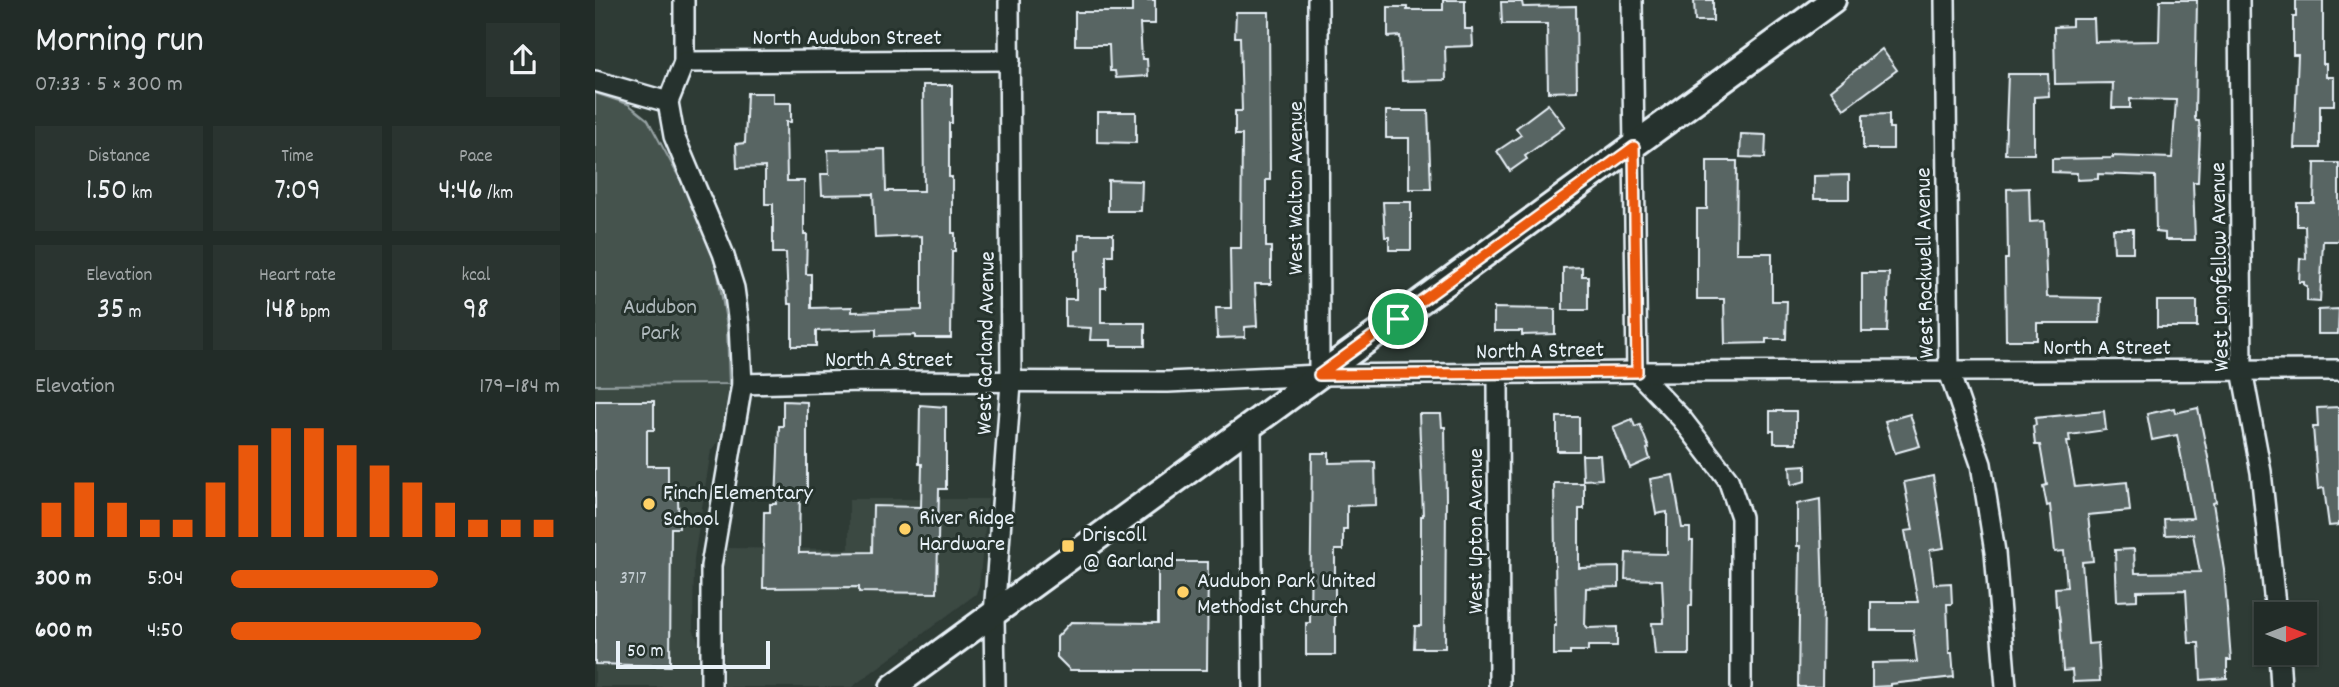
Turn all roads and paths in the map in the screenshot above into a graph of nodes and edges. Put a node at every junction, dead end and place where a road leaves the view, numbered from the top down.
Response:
1 (684, 0) edge
2 (1009, 0) edge
3 (1318, 0) edge
4 (1632, 0) edge
5 (1833, 0) edge
6 (1945, 0) edge
7 (2239, 0) edge
8 (1010, 60) junction
9 (684, 62) junction
10 (595, 81) edge
11 (668, 102) junction
12 (1634, 147) junction
13 (2242, 370) junction
14 (2339, 370) edge
15 (1637, 372) junction
16 (1949, 372) junction
17 (1498, 374) junction
18 (1319, 375) junction
19 (1011, 383) junction
20 (742, 384) junction
21 (1251, 426) junction
22 (2275, 602) edge
23 (994, 615) junction
24 (2280, 665) edge
25 (711, 687) edge
26 (893, 687) edge
27 (995, 687) edge
28 (1252, 687) edge
29 (1499, 687) edge
30 (1741, 687) edge
31 (2006, 687) edge
32 (2281, 687) edge

1 - 9 street
2 - 8 street, West Garland Avenue
3 - 18 street, West Walton Avenue
4 - 12 street
5 - 12 main road
6 - 16 street, West Rockwell Avenue
7 - 13 street, West Longfellow Avenue
8 - 9 street, North Audubon Street
8 - 19 street, West Garland Avenue
9 - 11 street
10 - 11 street
11 - 20 street
12 - 15 street
12 - 18 main road
13 - 14 street, North A Street
13 - 16 street, North A Street
13 - 22 street, West Longfellow Avenue
15 - 16 street, North A Street
15 - 17 street, North A Street
15 - 30 street
16 - 31 street, West Rockwell Avenue
17 - 18 street, North A Street
17 - 29 street, West Upton Avenue
18 - 19 street, North A Street
18 - 21 main road
19 - 20 street, North A Street
19 - 23 street, West Garland Avenue
20 - 25 street
21 - 23 main road
21 - 28 street
23 - 26 main road
23 - 27 street, West Garland Avenue
24 - 32 street

